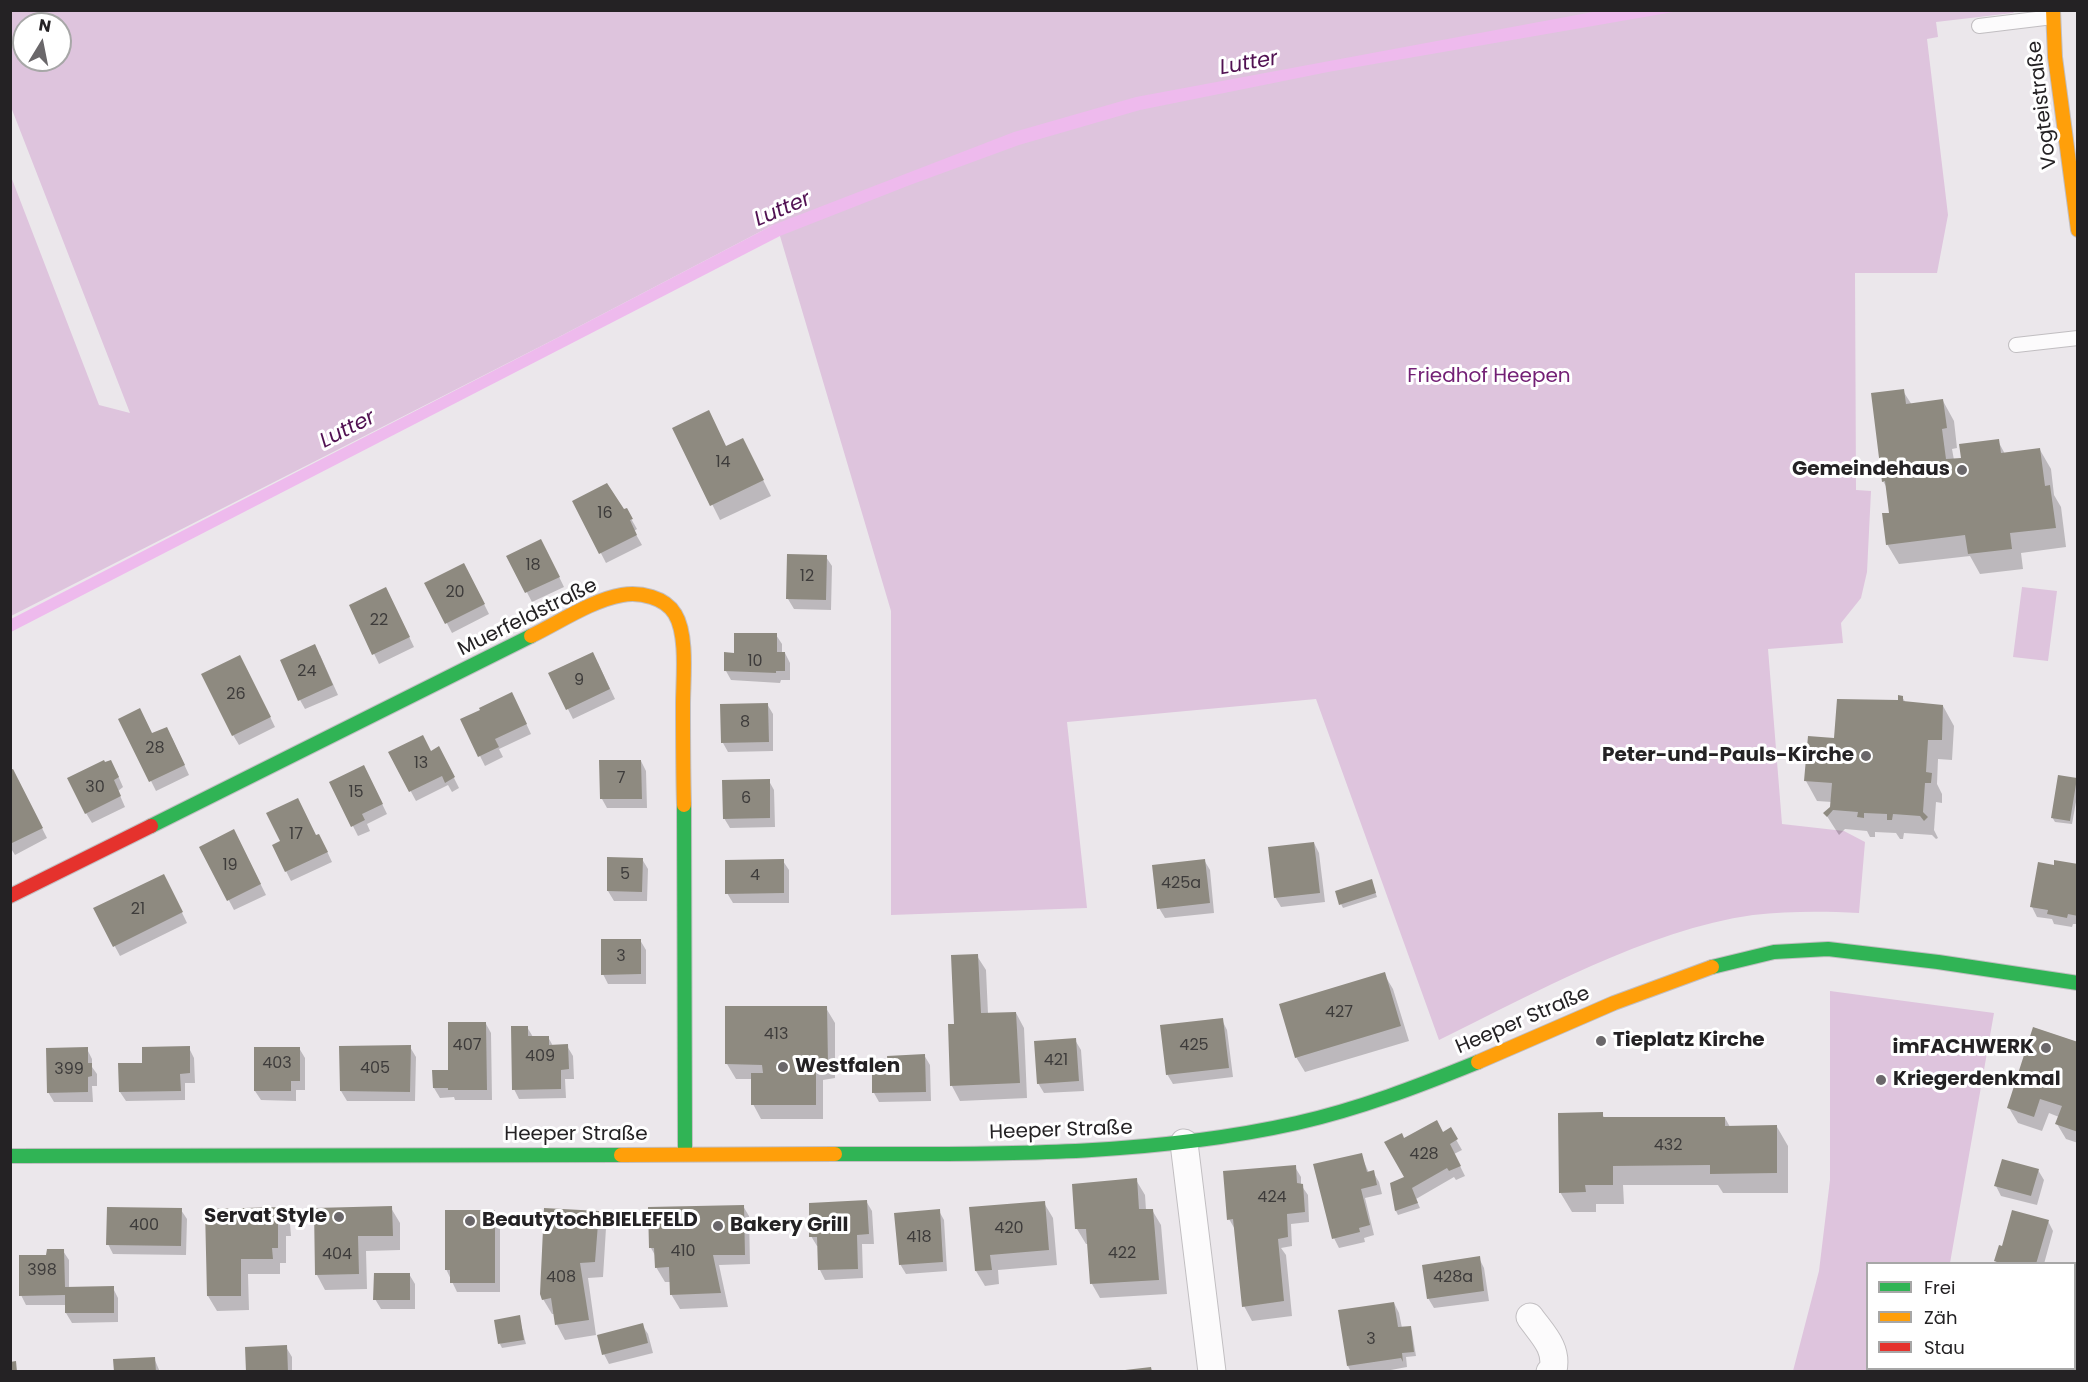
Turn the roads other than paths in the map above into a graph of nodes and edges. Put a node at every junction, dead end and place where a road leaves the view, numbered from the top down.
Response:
1 (2053, 14) edge
2 (1980, 26) dead end
3 (2078, 230) edge
4 (2078, 338) edge
5 (2016, 345) dead end
6 (10, 896) edge
7 (2078, 982) edge
8 (1184, 1143) junction
9 (685, 1153) junction
10 (10, 1156) edge
11 (1530, 1317) dead end
12 (1212, 1371) edge
13 (1550, 1371) edge

1 - 2 lane
1 - 3 main road, Vogteistraße
4 - 5 lane
6 - 9 main road, Muerfeldstraße
7 - 8 main road, Heeper Straße
8 - 9 main road, Heeper Straße
8 - 12 street
9 - 10 main road, Heeper Straße
11 - 13 street

